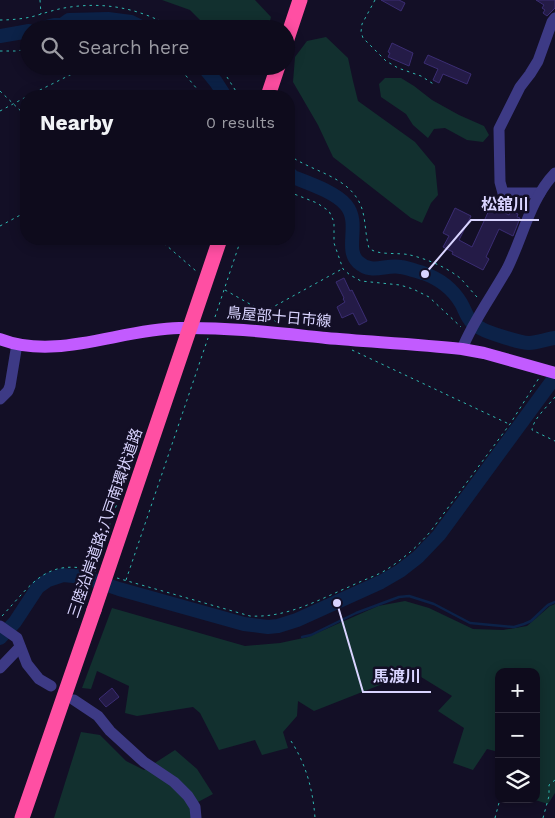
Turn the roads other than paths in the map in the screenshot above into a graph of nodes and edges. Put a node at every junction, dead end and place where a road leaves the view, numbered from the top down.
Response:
1 (300, 0) edge
2 (555, 18) edge
3 (293, 20) edge
4 (275, 75) edge
5 (270, 90) edge
6 (555, 173) edge
7 (540, 193) junction
8 (218, 245) edge
9 (0, 339) edge
10 (17, 344) junction
11 (462, 350) junction
12 (550, 371) edge
13 (0, 399) edge
14 (0, 626) edge
15 (17, 642) junction
16 (0, 668) edge
17 (51, 686) dead end
18 (74, 700) dead end
19 (22, 818) edge
20 (196, 818) edge

1 - 3 highway
2 - 7 street
4 - 5 highway
6 - 7 street
7 - 11 street
8 - 19 highway, 三陸沿岸道路;八戸南環状道路, bridge
9 - 10 main road, 鳥屋部十日市線
10 - 11 main road, 鳥屋部十日市線
10 - 13 street
11 - 12 main road, 鳥屋部十日市線
14 - 15 street
15 - 16 street
15 - 17 street
18 - 20 street

